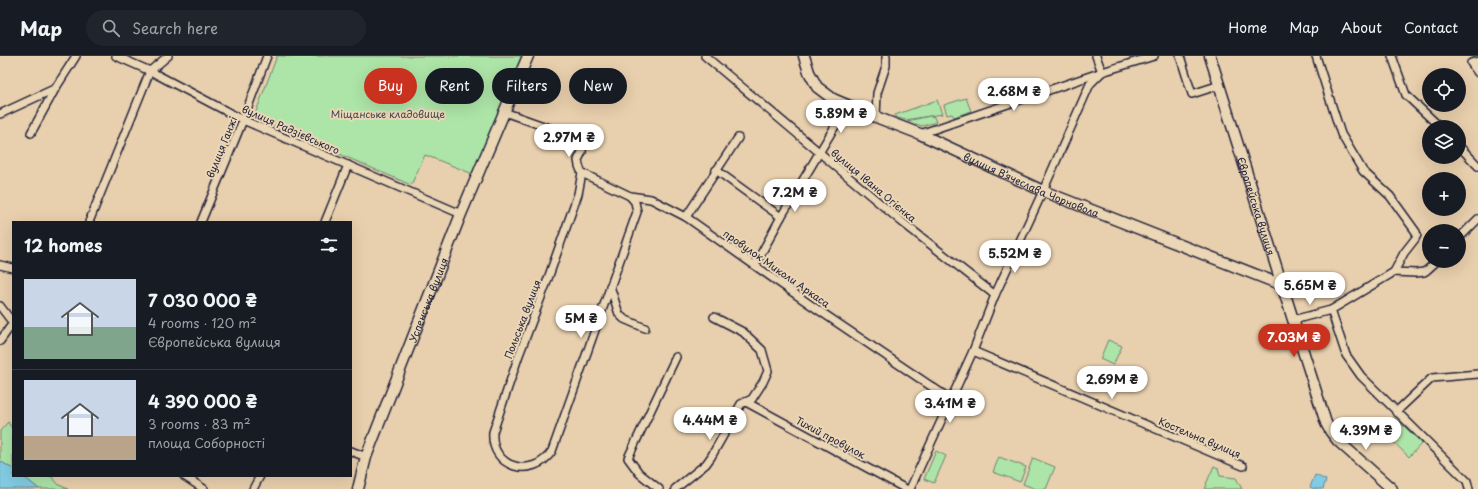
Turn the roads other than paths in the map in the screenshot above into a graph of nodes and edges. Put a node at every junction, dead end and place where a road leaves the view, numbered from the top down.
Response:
1 (76, 56) edge
2 (116, 56) edge
3 (168, 56) edge
4 (267, 56) edge
5 (528, 56) edge
6 (705, 56) edge
7 (804, 56) edge
8 (886, 56) edge
9 (1096, 56) edge
10 (1154, 56) edge
11 (1180, 56) edge
12 (1210, 56) edge
13 (1316, 56) edge
14 (1392, 56) edge
15 (1478, 61) edge
16 (150, 71) junction
17 (1102, 72) junction
18 (1478, 73) edge
19 (1220, 85) junction
20 (55, 89) junction
21 (847, 106) junction
22 (504, 112) junction
23 (0, 114) edge
24 (876, 118) junction
25 (243, 120) junction
26 (1433, 120) edge
27 (31, 133) dead end
28 (920, 134) junction
29 (738, 138) dead end
30 (819, 152) junction
31 (1466, 153) edge
32 (348, 165) junction
33 (1478, 166) edge
34 (716, 170) junction
35 (582, 173) junction
36 (1043, 191) junction
37 (630, 196) junction
38 (461, 214) junction
39 (686, 217) junction
40 (781, 217) junction
41 (1478, 219) edge
42 (89, 221) edge
43 (201, 221) edge
44 (325, 221) edge
45 (1466, 231) edge
46 (0, 265) edge
47 (755, 265) junction
48 (12, 268) edge
49 (1429, 268) edge
50 (1394, 272) junction
51 (1282, 285) junction
52 (610, 286) junction
53 (995, 295) junction
54 (0, 306) edge
55 (1331, 310) junction
56 (714, 317) dead end
57 (1293, 320) junction
58 (12, 322) edge
59 (12, 324) edge
60 (645, 328) dead end
61 (0, 341) edge
62 (973, 351) junction
63 (676, 357) dead end
64 (1478, 374) edge
65 (950, 399) junction
66 (746, 402) junction
67 (1396, 412) junction
68 (352, 451) edge
69 (366, 457) junction
70 (1243, 466) dead end
71 (186, 477) edge
72 (259, 477) edge
73 (204, 489) edge
74 (253, 489) edge
75 (358, 489) edge
76 (659, 489) edge
77 (674, 489) edge
78 (906, 489) edge
79 (910, 489) edge
80 (1392, 489) edge
81 (1469, 489) edge

1 - 20 street
2 - 16 street, вулиця Радзієвського
3 - 16 street
4 - 25 street, вулиця Ганжі
5 - 22 street, Успенська вулиця
6 - 30 street, вулиця Івана Огієнка
7 - 21 street, вулиця В’ячеслава Чорновола
8 - 24 street
9 - 17 street
10 - 17 street
11 - 19 street
12 - 19 street, Європейська вулиця
13 - 50 street
14 - 26 street
15 - 18 street
16 - 25 street, вулиця Радзієвського
16 - 42 street
17 - 28 street
17 - 36 street
19 - 51 street, Європейська вулиця
20 - 23 street
20 - 27 street
21 - 24 street, вулиця В’ячеслава Чорновола
21 - 30 street
22 - 35 street
22 - 38 street, Успенська вулиця
24 - 28 street, вулиця В’ячеслава Чорновола
25 - 32 street, вулиця Радзієвського
25 - 43 street, вулиця Ганжі
28 - 36 street, вулиця В’ячеслава Чорновола
29 - 34 street
30 - 40 street
30 - 53 street, вулиця Івана Огієнка
31 - 33 street
32 - 38 street, вулиця Радзієвського
32 - 44 street
34 - 39 street
34 - 40 street
35 - 37 street, провулок Миколи Аркаса
35 - 52 street, Польська вулиця
36 - 51 street, вулиця В’ячеслава Чорновола
36 - 53 street
37 - 39 street, провулок Миколи Аркаса
37 - 52 street
38 - 69 street, Успенська вулиця
39 - 47 street, провулок Миколи Аркаса
40 - 47 street
41 - 45 street
46 - 48 street
47 - 65 street, провулок Миколи Аркаса
49 - 50 street
50 - 55 street
51 - 57 street, Європейська вулиця
52 - 60 street
53 - 62 street
54 - 58 street
55 - 57 street
55 - 67 street
56 - 66 street
57 - 80 street, Європейська вулиця
59 - 61 street
62 - 65 street
62 - 70 street, Костельна вулиця
63 - 76 street
64 - 67 street
65 - 79 street
66 - 77 street
66 - 78 street, Тихий провулок
67 - 81 street
68 - 69 street
69 - 75 street, Успенська вулиця
71 - 73 street
72 - 74 street

